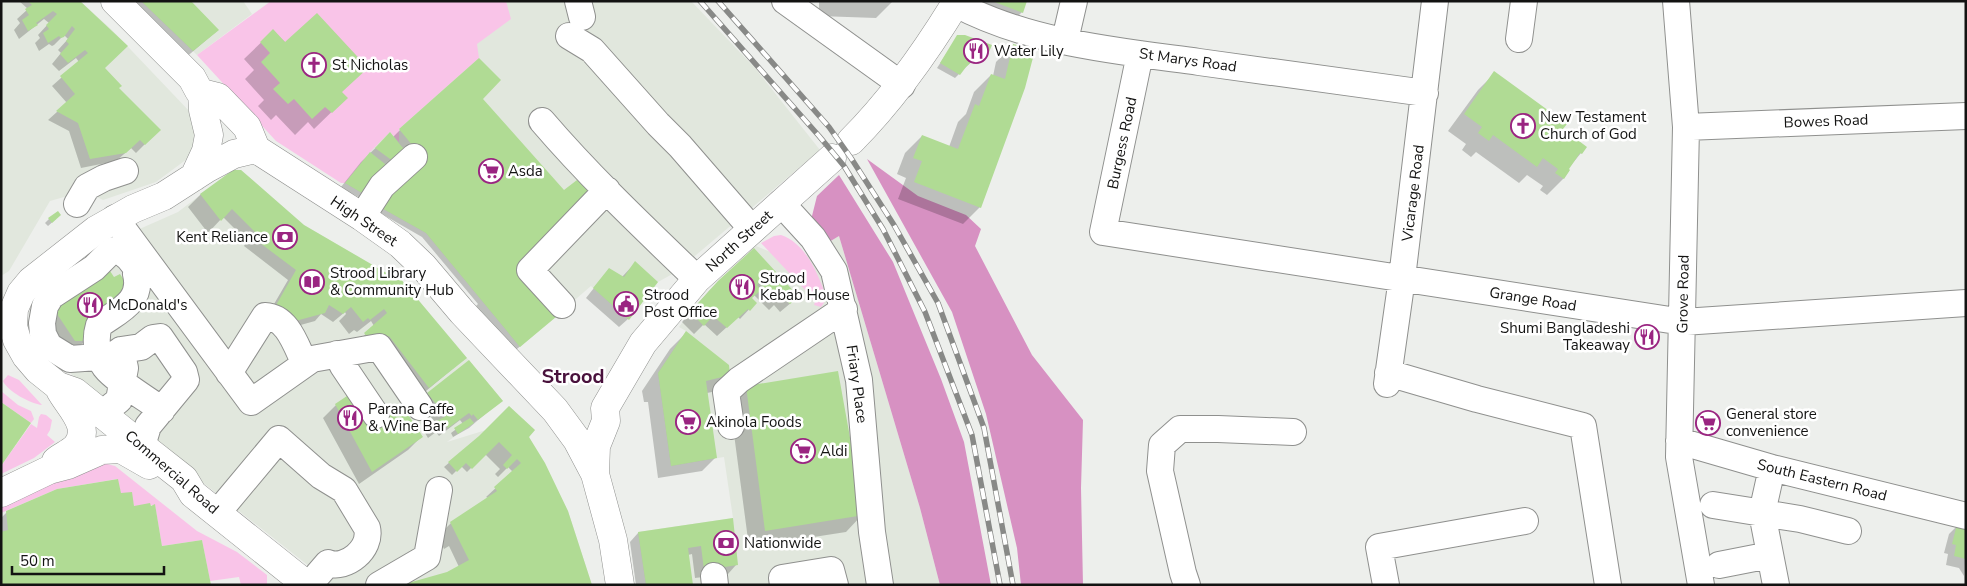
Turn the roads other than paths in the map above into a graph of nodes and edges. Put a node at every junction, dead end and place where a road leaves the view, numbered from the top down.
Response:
1 (115, 1) edge
2 (785, 1) edge
3 (1074, 1) edge
4 (1435, 1) edge
5 (1524, 1) edge
6 (1676, 1) edge
7 (957, 3) edge
8 (576, 18) edge
9 (1519, 39) dead end
10 (1065, 40) junction
11 (1140, 54) junction
12 (902, 85) junction
13 (202, 93) junction
14 (1425, 93) junction
15 (1966, 116) edge
16 (542, 122) dead end
17 (1686, 127) junction
18 (256, 149) junction
19 (414, 157) dead end
20 (125, 171) dead end
21 (194, 177) junction
22 (608, 190) junction
23 (781, 203) junction
24 (362, 217) junction
25 (110, 221) junction
26 (752, 229) junction
27 (1103, 232) joint
28 (1402, 278) junction
29 (697, 279) junction
30 (12, 294) edge
31 (1966, 303) edge
32 (562, 305) dead end
33 (844, 309) junction
34 (1683, 322) junction
35 (9, 335) edge
36 (338, 354) junction
37 (305, 364) junction
38 (229, 373) junction
39 (123, 382) junction
40 (58, 386) junction
41 (420, 407) dead end
42 (605, 408) junction
43 (162, 410) junction
44 (555, 410) junction
45 (99, 411) junction
46 (376, 415) dead end
47 (730, 426) dead end
48 (1293, 432) dead end
49 (1679, 441) junction
50 (142, 446) junction
51 (49, 470) junction
52 (594, 474) junction
53 (439, 490) dead end
54 (1767, 491) junction
55 (1, 493) edge
56 (194, 494) junction
57 (1714, 505) dead end
58 (218, 512) junction
59 (1966, 516) edge
60 (1525, 521) dead end
61 (1848, 531) dead end
62 (1770, 555) junction
63 (1719, 565) dead end
64 (308, 585) edge
65 (379, 585) edge
66 (620, 585) edge
67 (783, 585) edge
68 (835, 585) edge
69 (880, 585) edge
70 (1187, 585) edge
71 (1386, 585) edge
72 (1608, 585) edge
73 (1701, 585) edge
74 (1776, 585) edge

1 - 13 main road
2 - 12 street
3 - 10 street
4 - 14 street, Vicarage Road
5 - 9 street
6 - 17 street, Grove Road
7 - 10 street, St Marys Road
7 - 12 main road, North Street
8 - 26 street
10 - 11 street, St Marys Road
11 - 14 street, St Marys Road
11 - 27 street, Burgess Road
12 - 23 main road, North Street
13 - 18 main road
13 - 21 main road
14 - 28 street, Vicarage Road
15 - 17 street, Bowes Road
16 - 22 street
17 - 34 street, Grove Road
18 - 21 main road, Commercial Road
18 - 24 main road, High Street
19 - 24 street
20 - 25 street
21 - 25 main road, Commercial Road
22 - 29 street
22 - 32 street
23 - 26 main road, North Street
23 - 33 street, Friary Place
24 - 44 main road, High Street
25 - 30 main road, Commercial Road
25 - 38 street
26 - 29 main road, North Street
27 - 28 street, Grange Road
28 - 34 street, Grange Road
28 - 72 street, Vicarage Road
29 - 42 main road, North Street
30 - 35 main road, Commercial Road
31 - 34 street, Grange Road
33 - 47 street
33 - 69 street, Friary Place
34 - 49 street, Grove Road
35 - 40 main road, Commercial Road
36 - 37 street
36 - 41 street
36 - 46 street
37 - 38 street
37 - 38 street
39 - 43 street
39 - 43 street
39 - 45 street
40 - 45 main road, Commercial Road
40 - 51 main road
42 - 44 main road
42 - 52 main road, North Street
43 - 50 street
44 - 52 main road, High Street
45 - 50 main road, Commercial Road
48 - 70 street
49 - 54 street, South Eastern Road
49 - 73 street, Grove Road
50 - 56 main road, Commercial Road
51 - 55 main road
51 - 56 main road
52 - 66 main road, High Street
53 - 65 street
54 - 57 street
54 - 59 street, South Eastern Road
54 - 61 street
54 - 62 street
56 - 58 main road, Commercial Road
58 - 64 main road, Commercial Road
58 - 64 street
60 - 71 street
62 - 63 street
62 - 74 street
67 - 68 street

